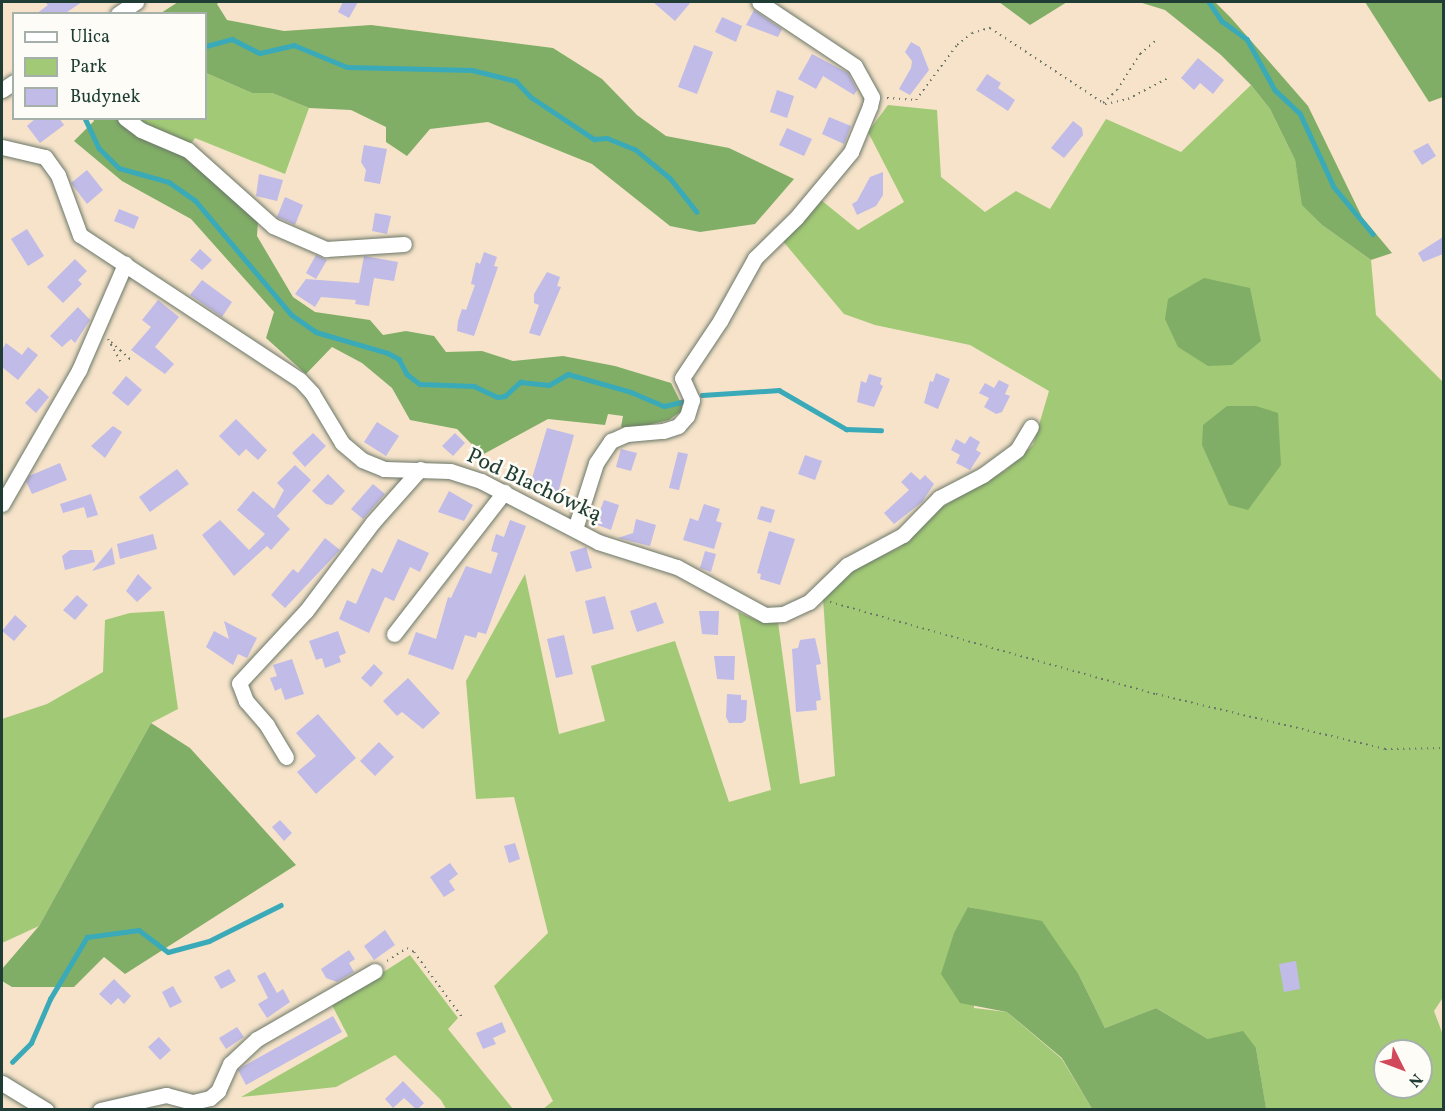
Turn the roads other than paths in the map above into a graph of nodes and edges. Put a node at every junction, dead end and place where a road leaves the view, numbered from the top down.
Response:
1 (136, 2) edge
2 (759, 2) edge
3 (120, 12) edge
4 (128, 120) edge
5 (2, 147) edge
6 (404, 244) dead end
7 (125, 264) junction
8 (1031, 427) dead end
9 (420, 469) junction
10 (504, 492) junction
11 (2, 504) edge
12 (574, 529) junction
13 (394, 634) dead end
14 (286, 757) dead end
15 (375, 971) road end
16 (2, 1083) edge
17 (46, 1110) edge
18 (100, 1110) edge

1 - 3 street
2 - 12 street
4 - 6 street
5 - 7 street, Pod Blachówką
7 - 9 street, Pod Blachówką
7 - 11 street
8 - 12 street, Pod Blachówką
9 - 10 street, Pod Blachówką
9 - 14 street
10 - 12 street, Pod Blachówką
10 - 13 street
15 - 18 street
16 - 17 street

